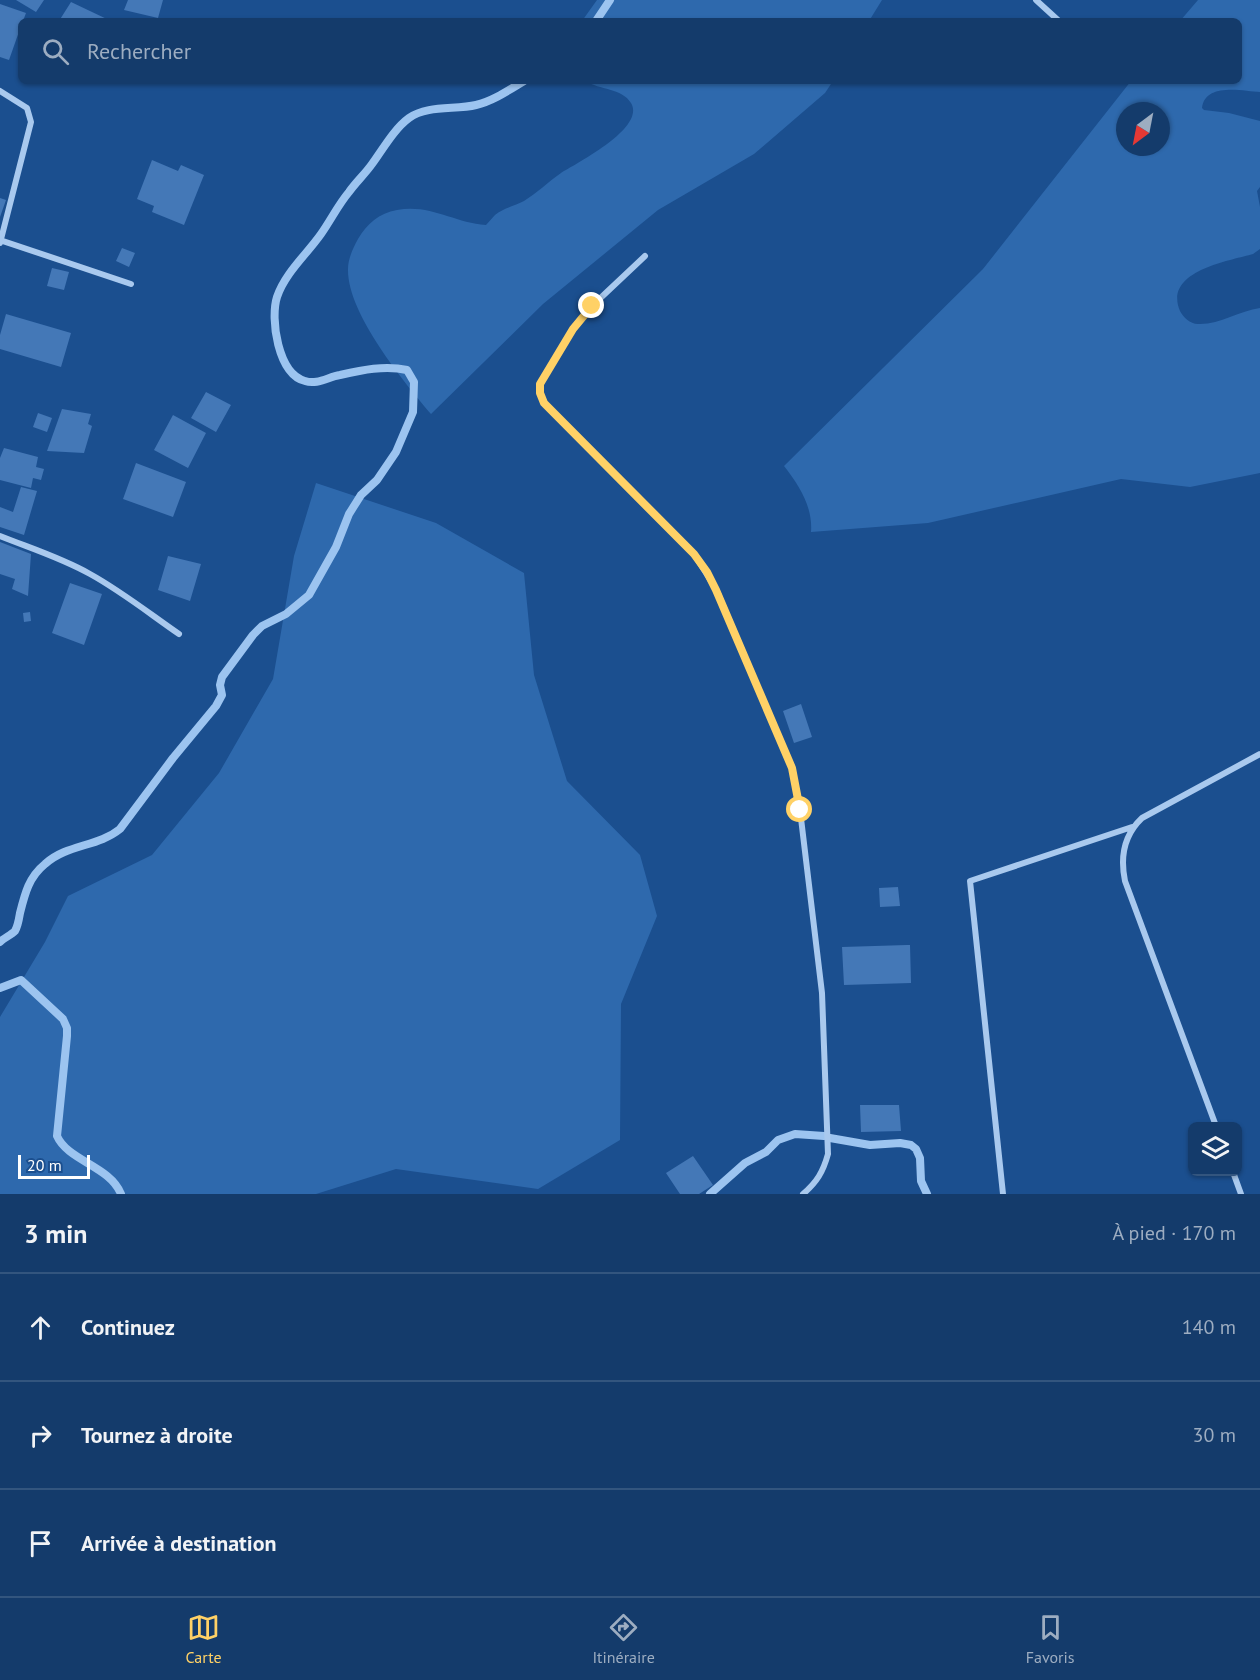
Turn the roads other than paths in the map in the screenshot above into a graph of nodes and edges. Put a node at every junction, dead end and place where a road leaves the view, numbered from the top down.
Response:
1 (1036, 0) edge
2 (1056, 18) edge
3 (0, 90) edge
4 (0, 241) edge
5 (645, 256) dead end
6 (131, 284) dead end
7 (0, 536) edge
8 (179, 634) dead end
9 (1260, 754) edge
10 (1132, 827) junction
11 (1215, 1122) edge
12 (1234, 1176) edge
13 (804, 1194) edge
14 (1003, 1194) edge
15 (1241, 1194) edge

1 - 2 street
3 - 4 street
4 - 6 street
5 - 13 street
7 - 8 street
9 - 10 street
10 - 11 street
10 - 14 street
12 - 15 street

